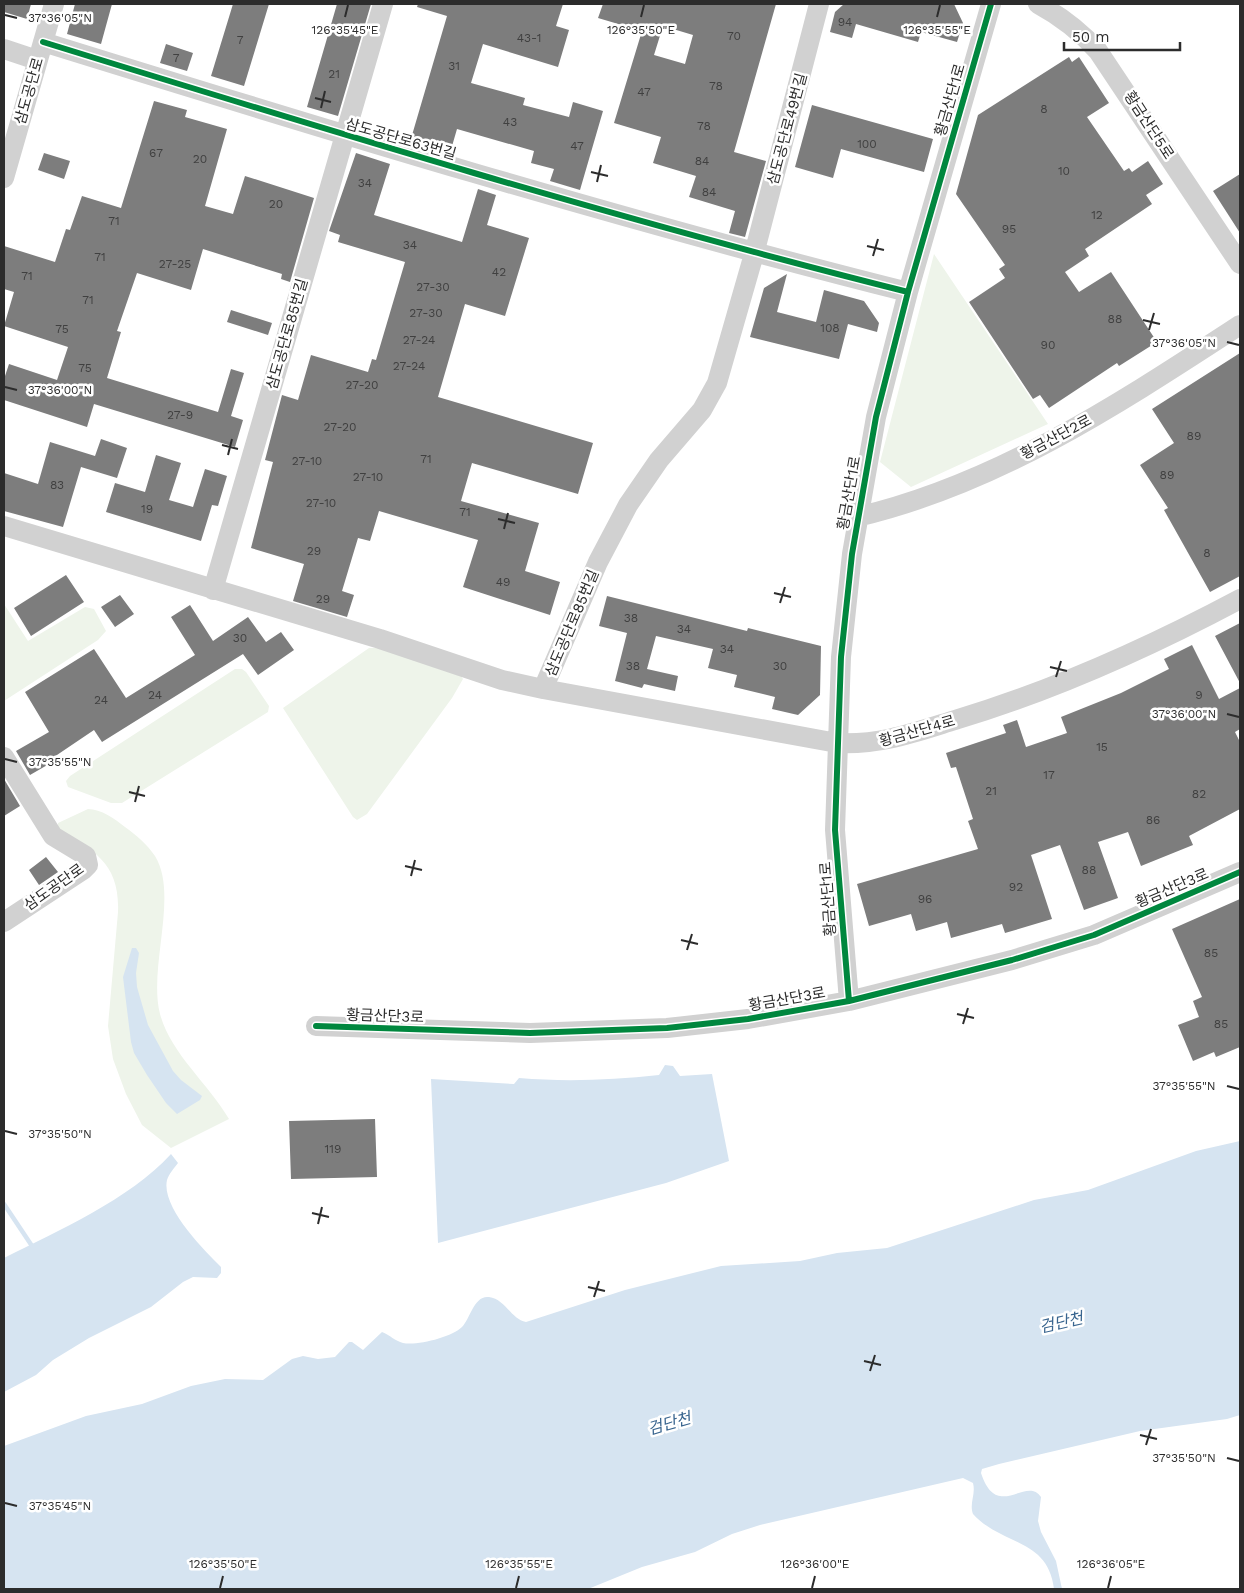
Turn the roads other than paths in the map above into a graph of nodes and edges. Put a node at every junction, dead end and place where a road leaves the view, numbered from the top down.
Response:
1 (54, 4) edge
2 (383, 4) edge
3 (819, 4) edge
4 (992, 4) edge
5 (1038, 4) edge
6 (4, 49) edge
7 (40, 51) junction
8 (345, 136) junction
9 (4, 178) edge
10 (754, 254) junction
11 (1240, 264) edge
12 (908, 292) junction
13 (1240, 326) edge
14 (857, 517) junction
15 (4, 526) edge
16 (213, 590) junction
17 (1240, 599) edge
18 (544, 689) junction
19 (837, 743) junction
20 (4, 758) edge
21 (1240, 872) edge
22 (4, 922) edge
23 (848, 1001) junction
24 (316, 1026) dead end

1 - 7 street, 삼도공단로
2 - 8 street, 삼도공단로85번길
3 - 10 street, 삼도공단로49번길
4 - 12 street, 황금산단1로
5 - 11 street, 황금산단5로
6 - 7 street, 삼도공단로63번길
7 - 8 street, 삼도공단로63번길
7 - 9 street, 삼도공단로
8 - 10 street, 삼도공단로63번길
8 - 16 street, 삼도공단로85번길
10 - 12 street, 삼도공단로63번길
10 - 18 street, 삼도공단로85번길
12 - 14 street, 황금산단1로
13 - 14 street, 황금산단2로
14 - 19 street, 황금산단1로
15 - 16 street, 삼도공단로85번길
16 - 18 street, 삼도공단로85번길
17 - 19 street, 황금산단4로
18 - 19 street, 황금산단4로
19 - 23 street, 황금산단1로
20 - 22 street, 삼도공단로
21 - 23 street, 황금산단3로
23 - 24 street, 황금산단3로

